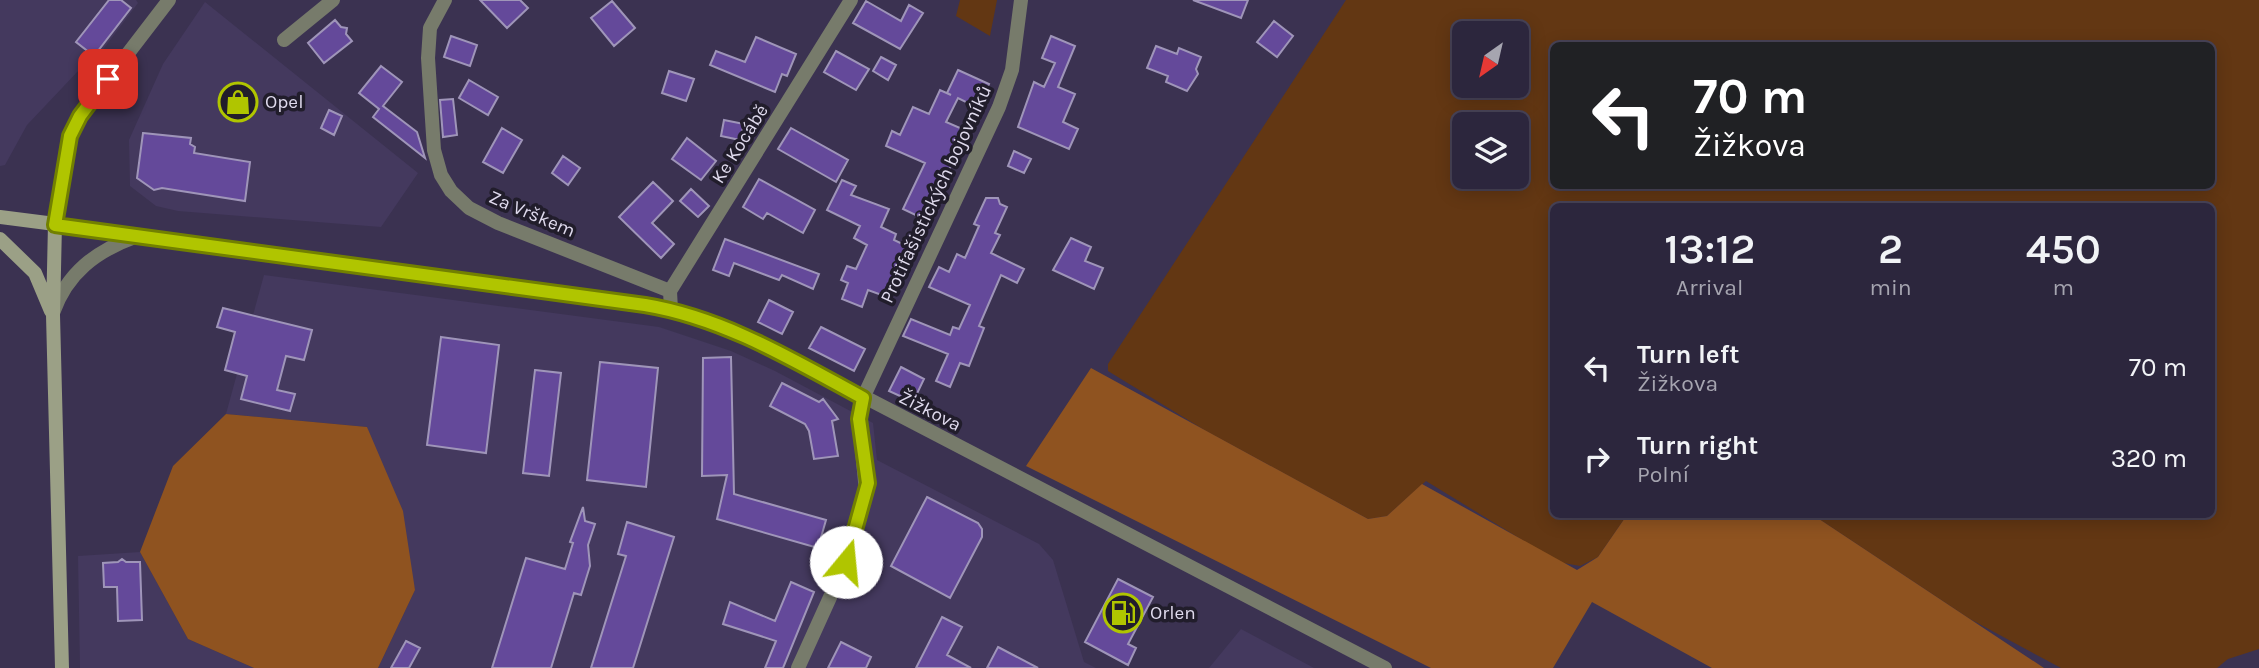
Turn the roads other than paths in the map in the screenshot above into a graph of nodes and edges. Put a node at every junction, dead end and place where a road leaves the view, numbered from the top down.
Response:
1 (169, 0) edge
2 (332, 0) edge
3 (445, 0) edge
4 (851, 0) edge
5 (1021, 0) edge
6 (284, 40) dead end
7 (0, 217) edge
8 (55, 225) junction
9 (140, 236) junction
10 (0, 239) edge
11 (670, 291) junction
12 (671, 310) junction
13 (52, 315) junction
14 (863, 398) junction
15 (62, 668) edge
16 (797, 668) edge
17 (1385, 668) edge

1 - 8 street
2 - 6 street
3 - 11 street, Za Vrškem
4 - 11 street, Ke Kocábě
5 - 14 street, Protifašistických bojovníků
7 - 8 main road
8 - 9 street, Žižkova
8 - 13 main road
9 - 12 street, Žižkova
9 - 13 street
10 - 13 main road
11 - 12 street
12 - 14 street, Žižkova
13 - 15 main road
14 - 16 street
14 - 17 street, Žižkova

